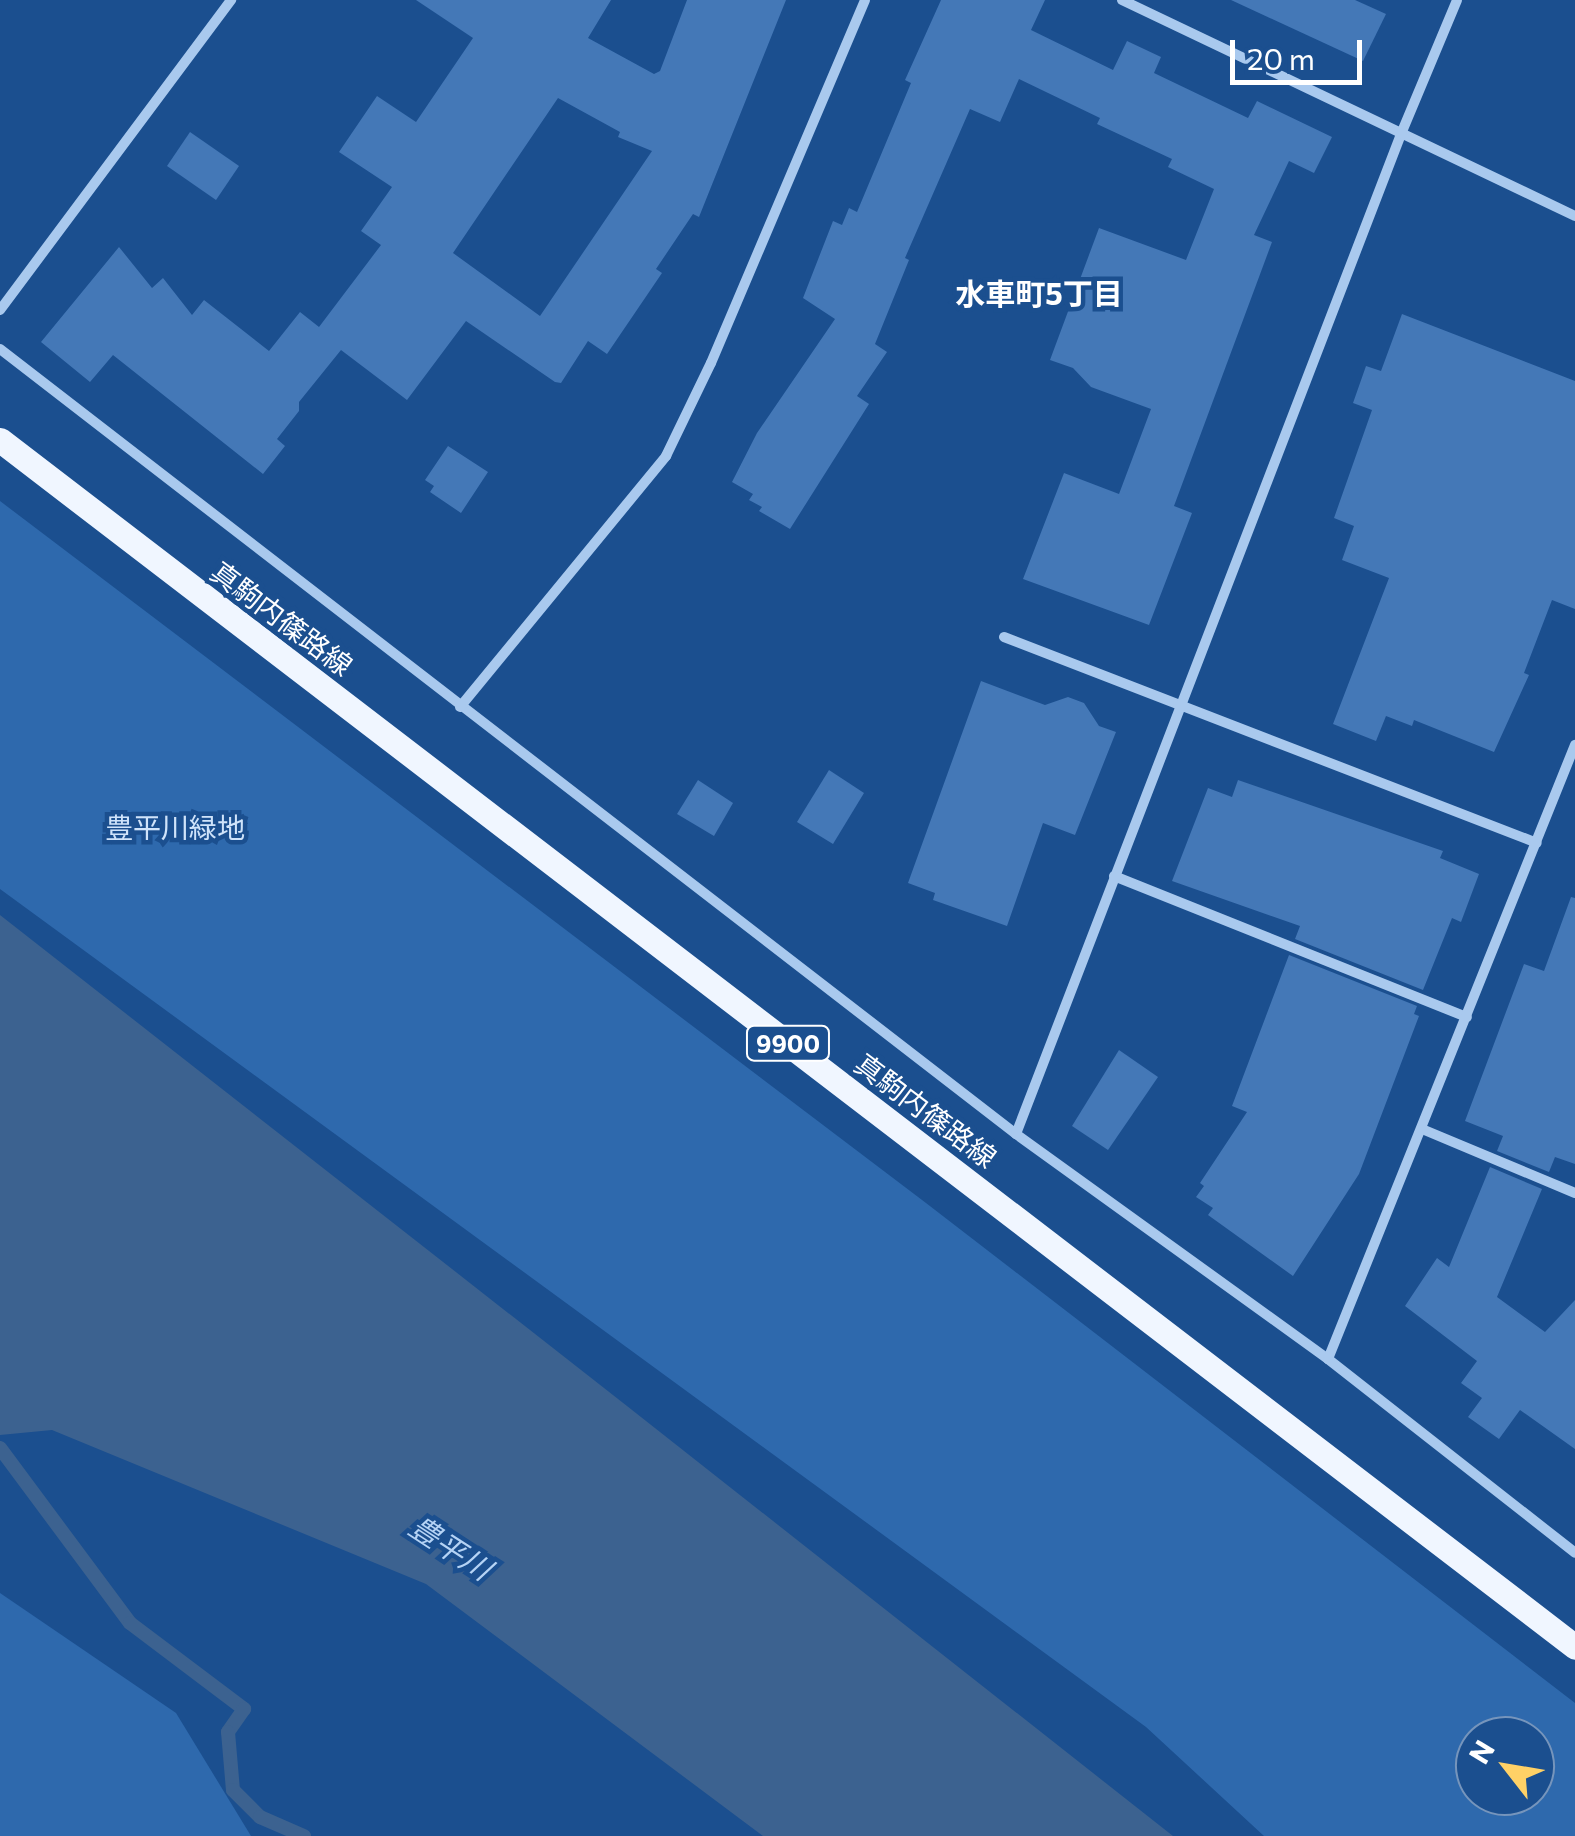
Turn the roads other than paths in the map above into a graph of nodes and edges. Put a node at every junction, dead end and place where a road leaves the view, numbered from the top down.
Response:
1 (230, 0) edge
2 (865, 0) edge
3 (1122, 0) edge
4 (1457, 0) edge
5 (1401, 134) junction
6 (1575, 216) edge
7 (0, 310) edge
8 (0, 349) edge
9 (0, 440) edge
10 (1004, 637) dead end
11 (1180, 704) junction
12 (460, 707) junction
13 (1575, 745) edge
14 (1537, 843) junction
15 (1114, 876) junction
16 (1468, 1016) junction
17 (1422, 1128) junction
18 (1016, 1134) junction
19 (1575, 1193) edge
20 (1328, 1359) junction
21 (1575, 1553) edge
22 (1575, 1647) edge

1 - 7 street
2 - 12 street
3 - 5 street
4 - 5 street
5 - 6 street
5 - 11 street
8 - 12 street
9 - 22 main road, 真駒内篠路線 / 9900
10 - 11 street
11 - 14 street
11 - 15 street
12 - 18 street
13 - 14 street
14 - 16 street
15 - 16 street
15 - 18 street
16 - 17 street
17 - 19 street
17 - 20 street
18 - 20 street
20 - 21 street

